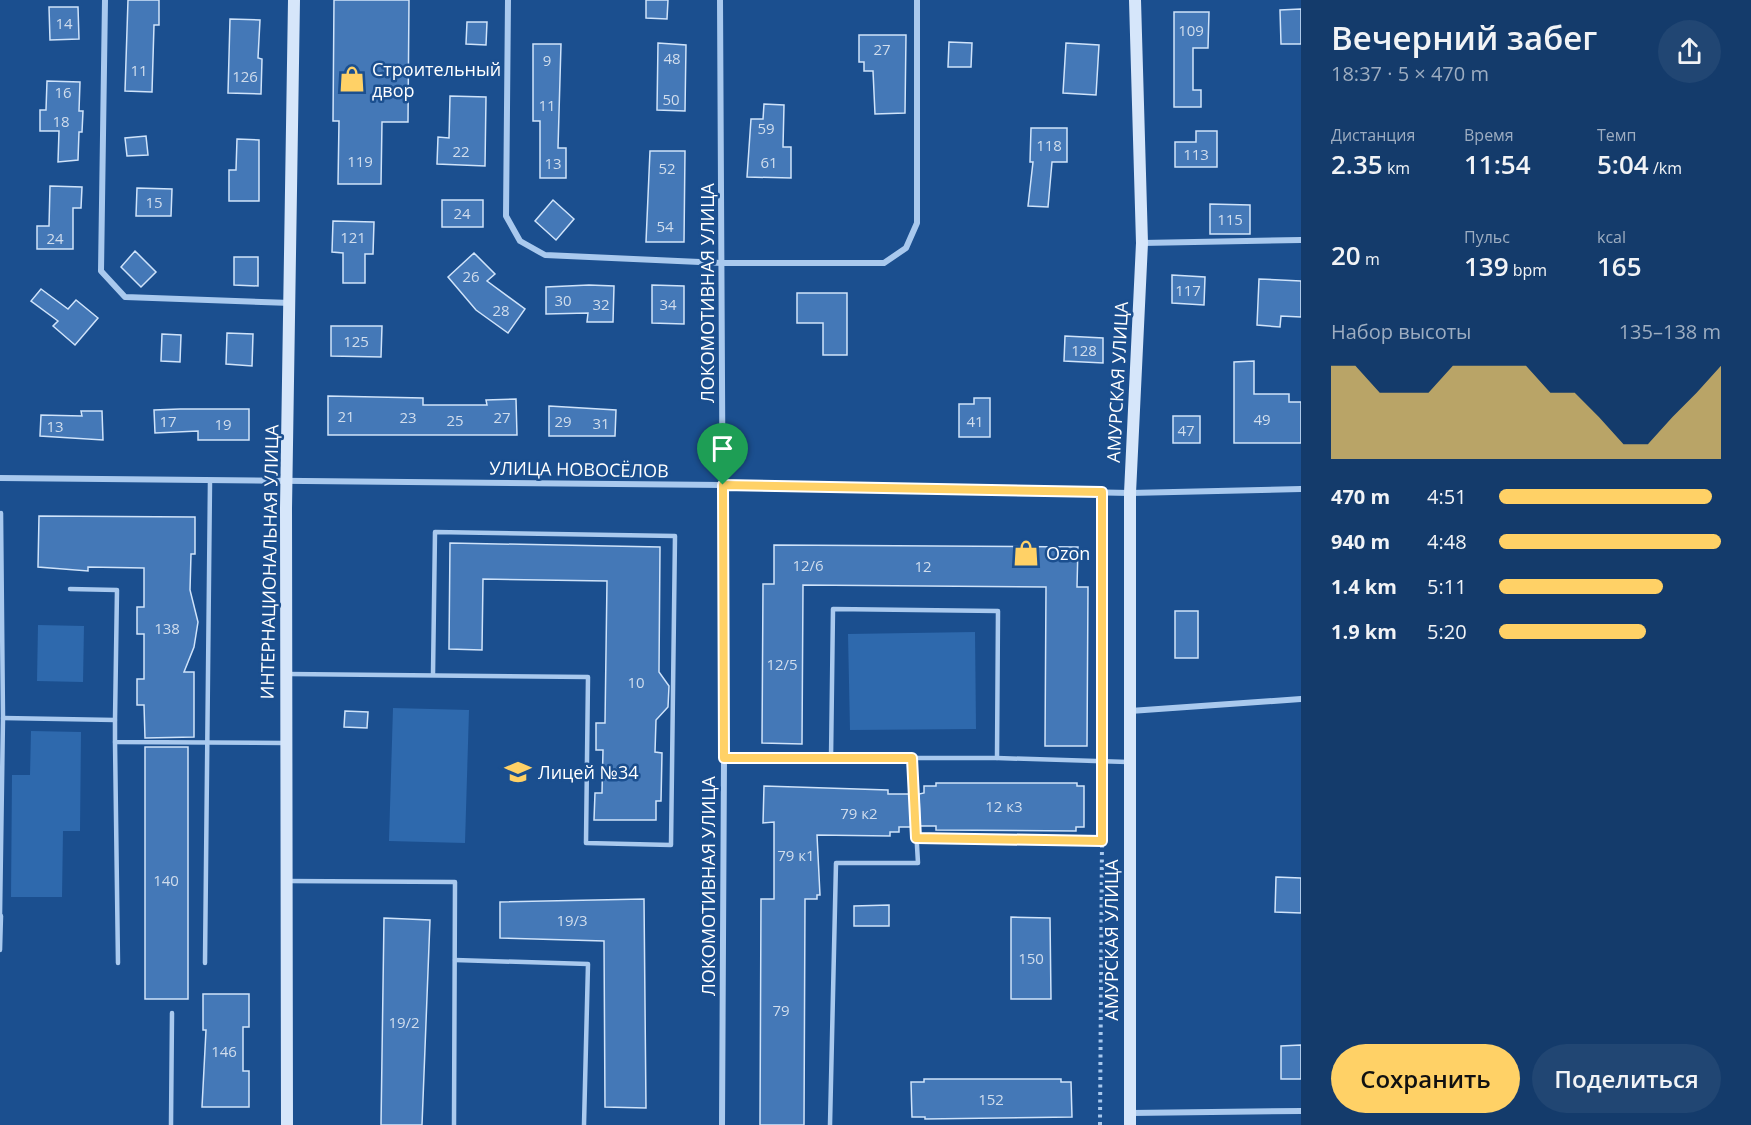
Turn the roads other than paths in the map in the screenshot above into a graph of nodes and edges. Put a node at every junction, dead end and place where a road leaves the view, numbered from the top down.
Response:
1 (105, 0) edge
2 (294, 0) edge
3 (508, 0) edge
4 (720, 0) edge
5 (916, 0) edge
6 (1135, 0) edge
7 (1301, 240) edge
8 (1142, 243) junction
9 (722, 263) junction
10 (291, 303) junction
11 (0, 478) edge
12 (210, 481) junction
13 (287, 481) junction
14 (723, 485) junction
15 (1301, 489) edge
16 (1130, 493) junction
17 (1, 513) edge
18 (70, 589) dead end
19 (286, 674) junction
20 (433, 674) junction
21 (1301, 699) edge
22 (2, 703) edge
23 (1129, 712) junction
24 (3, 718) junction
25 (116, 720) junction
26 (115, 742) junction
27 (206, 742) junction
28 (285, 743) junction
29 (724, 758) junction
30 (831, 758) junction
31 (912, 758) junction
32 (997, 758) junction
33 (1128, 762) junction
34 (285, 881) junction
35 (0, 916) edge
36 (0, 950) edge
37 (455, 960) junction
38 (118, 963) dead end
39 (205, 963) dead end
40 (172, 1012) dead end
41 (1301, 1111) edge
42 (1130, 1119) edge
43 (171, 1125) edge
44 (287, 1125) edge
45 (454, 1125) edge
46 (584, 1125) edge
47 (722, 1125) edge
48 (830, 1125) edge

1 - 10 street
2 - 10 street, ИНТЕРНАЦИОНАЛЬНАЯ УЛИЦА
3 - 9 street
4 - 9 street, ЛОКОМОТИВНАЯ УЛИЦА
5 - 9 street
6 - 8 street, АМУРСКАЯ УЛИЦА
7 - 8 street
8 - 16 street, АМУРСКАЯ УЛИЦА
9 - 14 street, ЛОКОМОТИВНАЯ УЛИЦА
10 - 13 street, ИНТЕРНАЦИОНАЛЬНАЯ УЛИЦА
11 - 12 street, УЛИЦА НОВОСЁЛОВ
12 - 13 street, УЛИЦА НОВОСЁЛОВ
12 - 27 lane
13 - 14 street, УЛИЦА НОВОСЁЛОВ
13 - 19 street, ИНТЕРНАЦИОНАЛЬНАЯ УЛИЦА
14 - 16 street, УЛИЦА НОВОСЁЛОВ
14 - 29 street, ЛОКОМОТИВНАЯ УЛИЦА
15 - 16 street, УЛИЦА НОВОСЁЛОВ
16 - 23 street, АМУРСКАЯ УЛИЦА
17 - 22 lane
18 - 25 lane
19 - 20 lane
19 - 28 street, ИНТЕРНАЦИОНАЛЬНАЯ УЛИЦА
20 - 20 lane
21 - 23 street
22 - 24 lane
23 - 33 street, АМУРСКАЯ УЛИЦА
24 - 25 lane
24 - 35 lane
25 - 26 lane
26 - 27 lane
26 - 38 lane
27 - 28 lane
27 - 39 lane
28 - 34 street, ИНТЕРНАЦИОНАЛЬНАЯ УЛИЦА
29 - 30 lane
29 - 47 street, ЛОКОМОТИВНАЯ УЛИЦА
30 - 31 lane
30 - 32 lane
31 - 32 lane
31 - 48 lane
32 - 33 lane
33 - 42 street, АМУРСКАЯ УЛИЦА
34 - 37 lane
34 - 44 street, ИНТЕРНАЦИОНАЛЬНАЯ УЛИЦА
35 - 36 lane
37 - 45 lane
37 - 46 lane
40 - 43 lane
41 - 42 street

